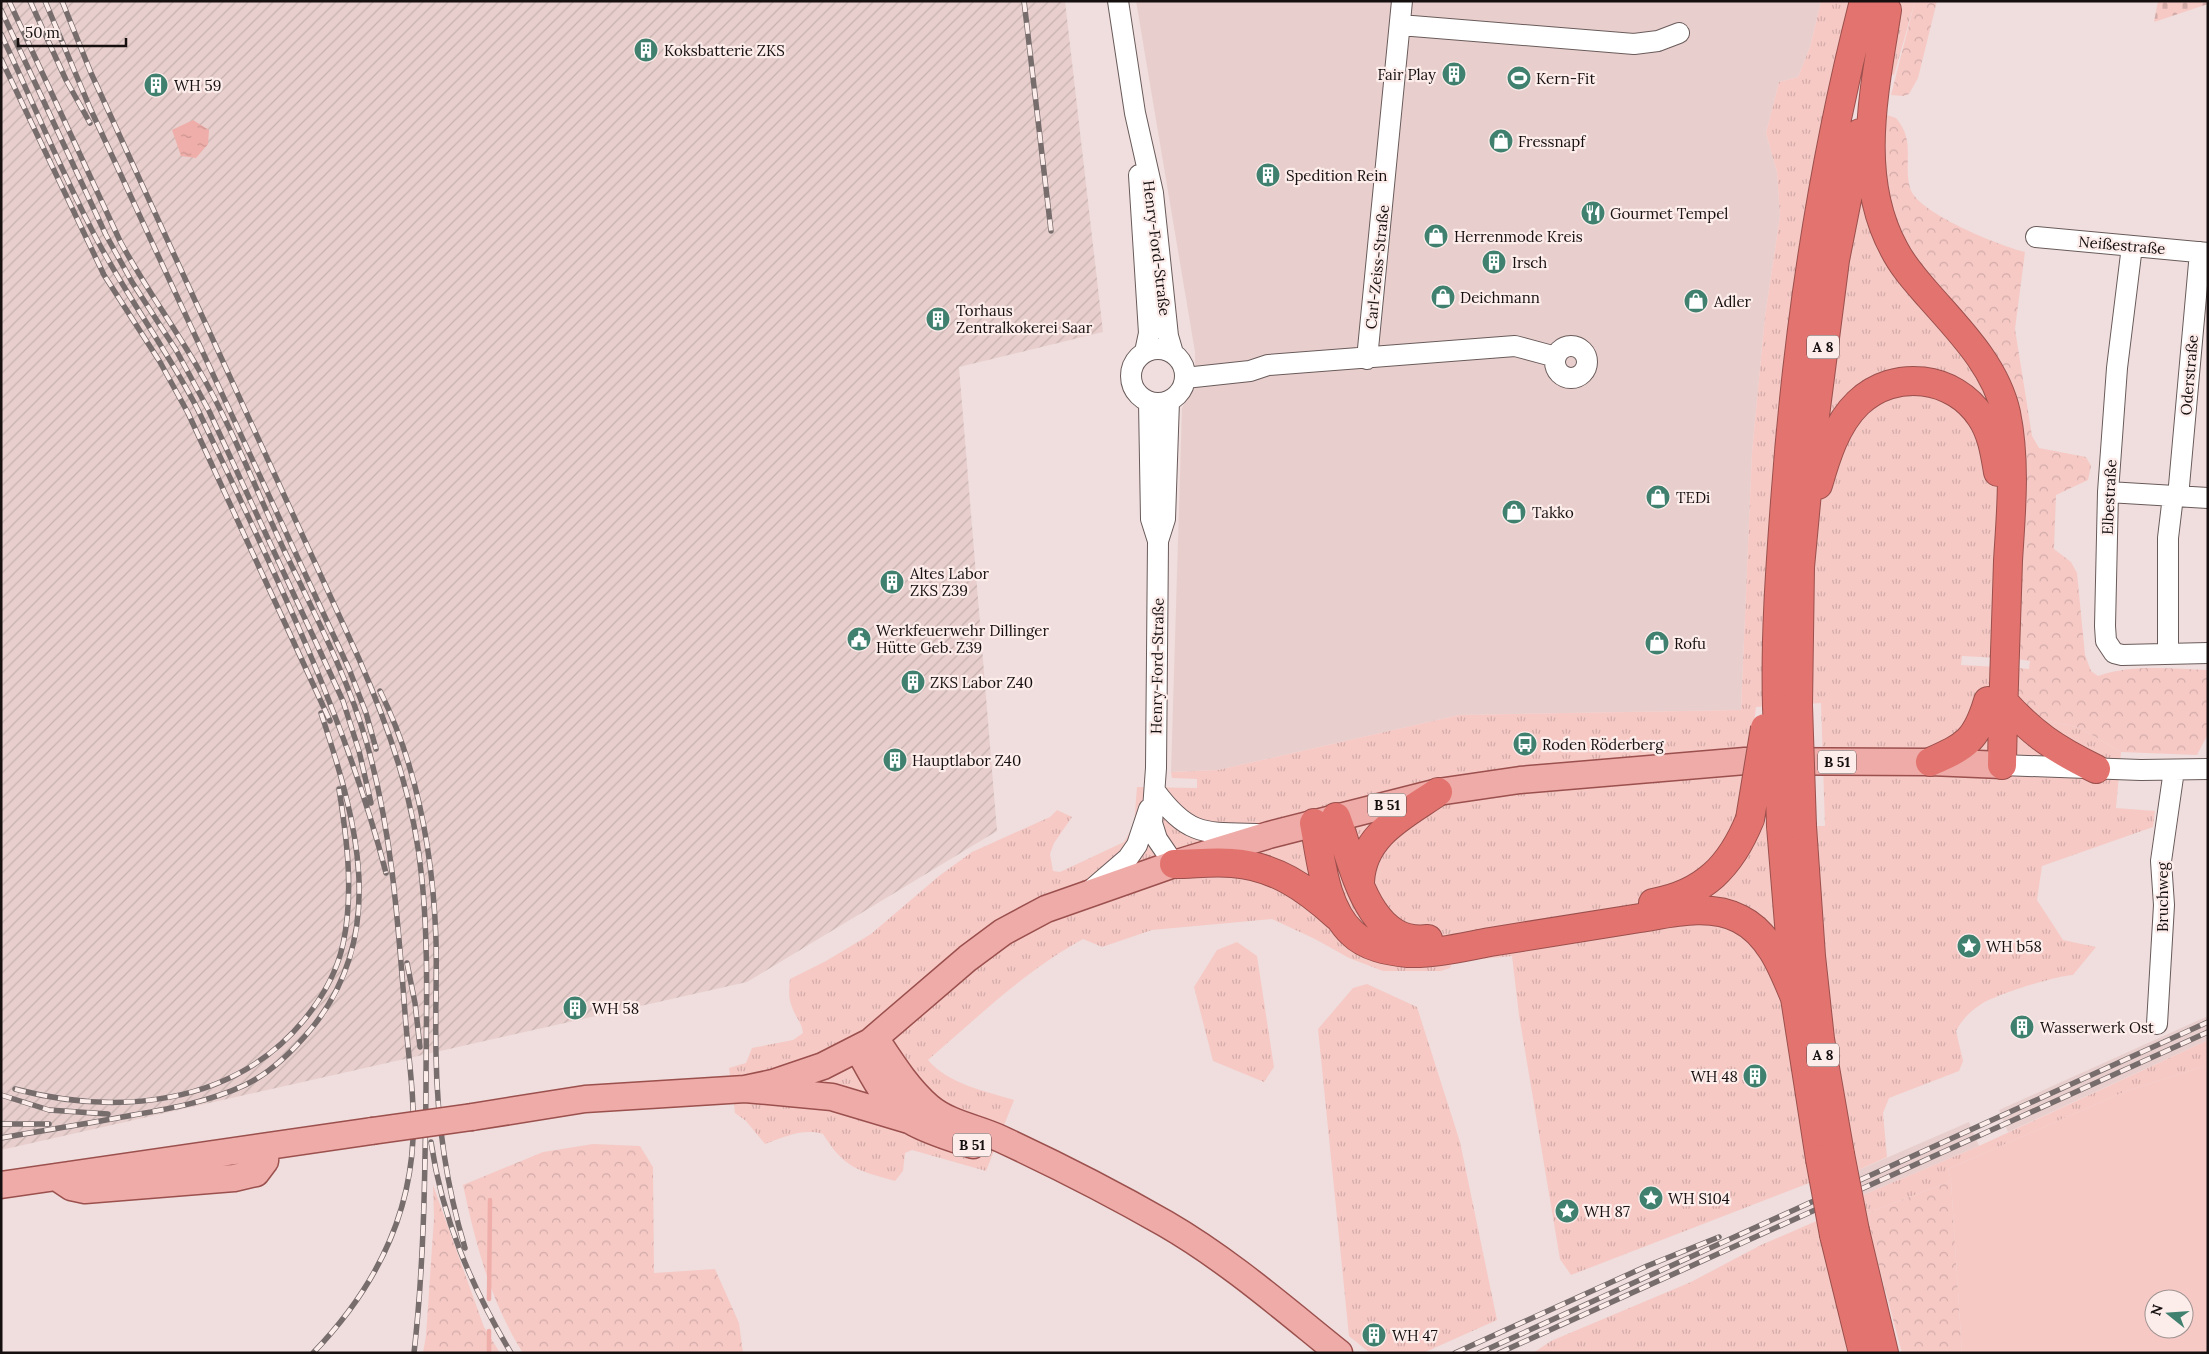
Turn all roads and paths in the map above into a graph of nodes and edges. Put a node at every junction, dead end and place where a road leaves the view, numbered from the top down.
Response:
1 (1118, 1) edge
2 (1402, 1) edge
3 (1880, 4) edge
4 (1400, 25) junction
5 (1679, 33) dead end
6 (1135, 113) junction
7 (1856, 127) junction
8 (2036, 237) dead end
9 (2132, 246) junction
10 (2204, 253) edge
11 (1145, 352) junction
12 (1556, 356) dead end
13 (1368, 359) junction
14 (1180, 365) junction
15 (1169, 401) junction
16 (1149, 402) junction
17 (2108, 492) junction
18 (2176, 497) junction
19 (2208, 498) edge
20 (1158, 542) junction
21 (1800, 567) junction
22 (2168, 653) junction
23 (2208, 653) edge
24 (1995, 701) junction
25 (1781, 706) junction
26 (1930, 762) junction
27 (1992, 765) junction
28 (2096, 769) junction
29 (2208, 769) edge
30 (2174, 770) junction
31 (1155, 791) junction
32 (1438, 792) junction
33 (1325, 820) junction
34 (1791, 826) junction
35 (1269, 834) junction
36 (1174, 864) junction
37 (1360, 882) junction
38 (1087, 894) junction
39 (1339, 917) junction
40 (1795, 998) junction
41 (2157, 1024) dead end
42 (866, 1043) junction
43 (745, 1089) junction
44 (909, 1120) junction
45 (1830, 1157) junction
46 (1, 1185) edge
47 (1119, 1198) junction
48 (1845, 1233) junction
49 (1339, 1353) edge
50 (1863, 1353) edge
51 (1884, 1353) edge

1 - 6 street, Henry-Ford-Straße
2 - 4 street, Carl-Zeiss-Straße
3 - 7 highway, A 8
4 - 5 street
4 - 13 street, Carl-Zeiss-Straße
6 - 11 street, Henry-Ford-Straße
6 - 14 street, Henry-Ford-Straße
7 - 21 highway, A 8
7 - 24 highway
7 - 25 highway, A 8
8 - 9 street, Neißestraße
9 - 10 street, Neißestraße
9 - 17 street, Elbestraße
10 - 18 street, Oderstraße
11 - 14 street
11 - 16 street
12 - 13 street
13 - 14 street
14 - 15 street
15 - 16 street
15 - 20 street, Henry-Ford-Straße
16 - 20 street, Henry-Ford-Straße
17 - 18 street
17 - 22 street, Elbestraße
18 - 19 street
18 - 22 street, Oderstraße
20 - 31 street, Henry-Ford-Straße
21 - 24 highway
21 - 25 highway, A 8
22 - 23 street, Elbestraße
24 - 26 highway
24 - 27 highway
24 - 28 highway
25 - 34 highway, A 8, bridge
25 - 37 highway, bridge
26 - 27 main road, B 51
26 - 32 main road, B 51
27 - 28 street
28 - 30 street
29 - 30 street
30 - 41 street, Bruchweg
31 - 35 street
31 - 36 street, Henry-Ford-Straße
31 - 38 street
32 - 33 main road, B 51
32 - 37 highway
33 - 35 main road, B 51
33 - 37 highway
33 - 39 highway
34 - 40 highway, A 8
34 - 45 highway, A 8
35 - 36 main road, B 51
36 - 38 main road, B 51
36 - 39 highway
38 - 42 main road, B 51
39 - 40 highway
40 - 45 highway, A 8
42 - 43 main road
42 - 44 main road, B 51
42 - 47 main road, B 51
43 - 44 main road
43 - 46 main road, bridge
44 - 47 main road, B 51
45 - 48 highway, A 8, bridge
47 - 49 main road, B 51
48 - 50 highway, A 8
48 - 51 highway, A 8

